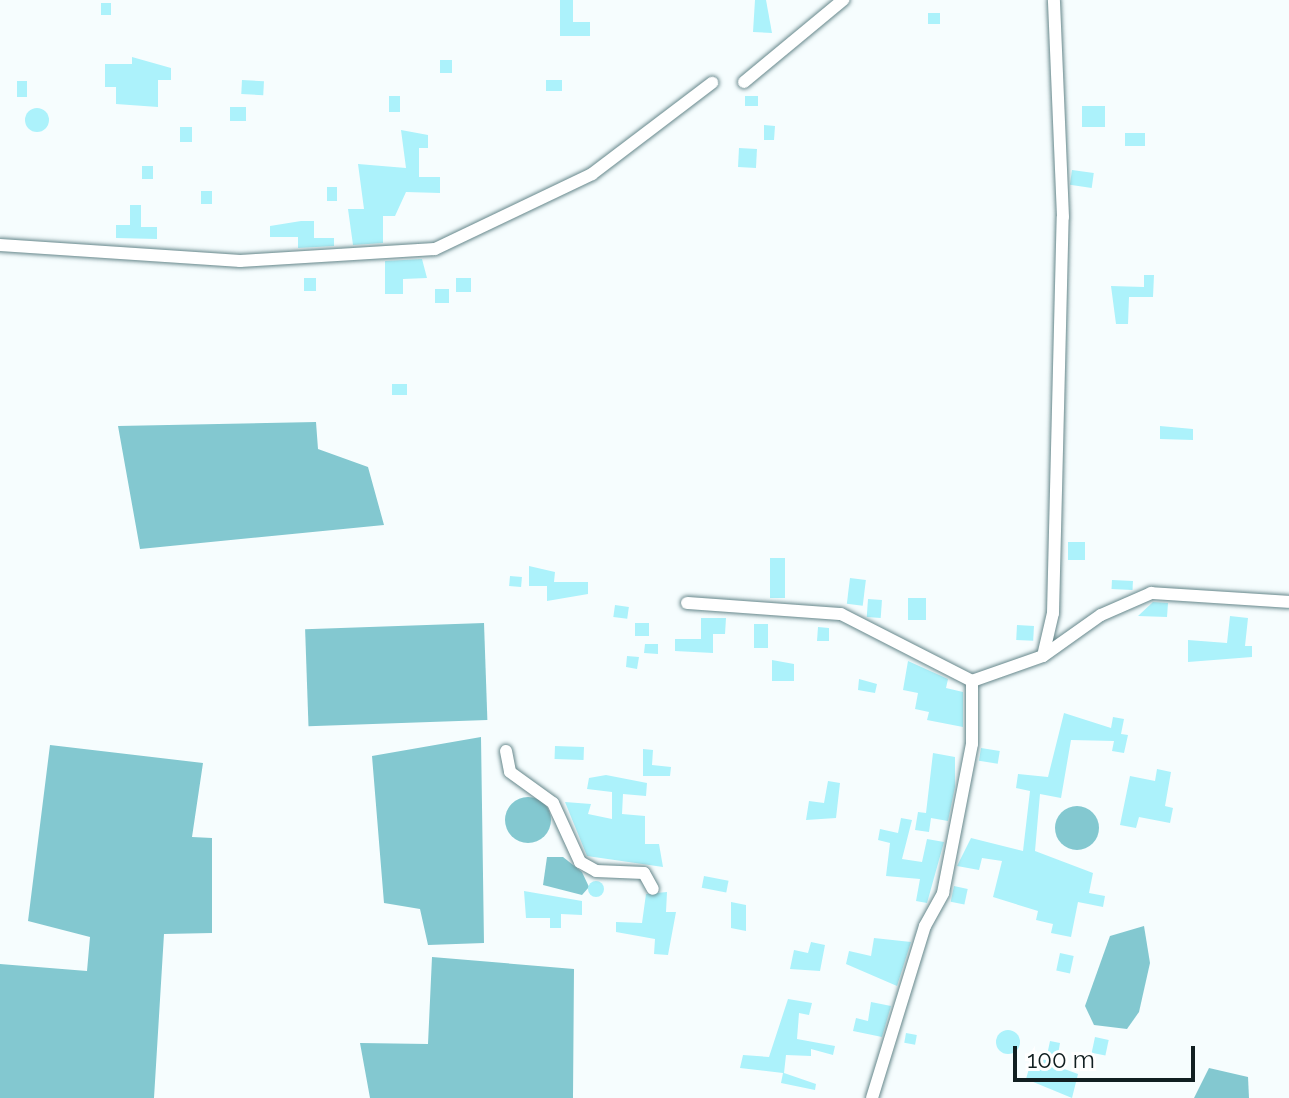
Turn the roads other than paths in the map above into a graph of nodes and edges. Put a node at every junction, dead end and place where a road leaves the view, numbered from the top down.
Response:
1 (843, 0) edge
2 (1054, 0) edge
3 (744, 82) dead end
4 (712, 83) dead end
5 (0, 245) edge
6 (1289, 602) edge
7 (687, 603) dead end
8 (1043, 656) junction
9 (972, 681) junction
10 (506, 751) dead end
11 (653, 889) dead end
12 (872, 1098) edge

1 - 3 street
2 - 8 street
4 - 5 street
6 - 8 street
7 - 9 street
8 - 9 street
9 - 12 street
10 - 11 street

